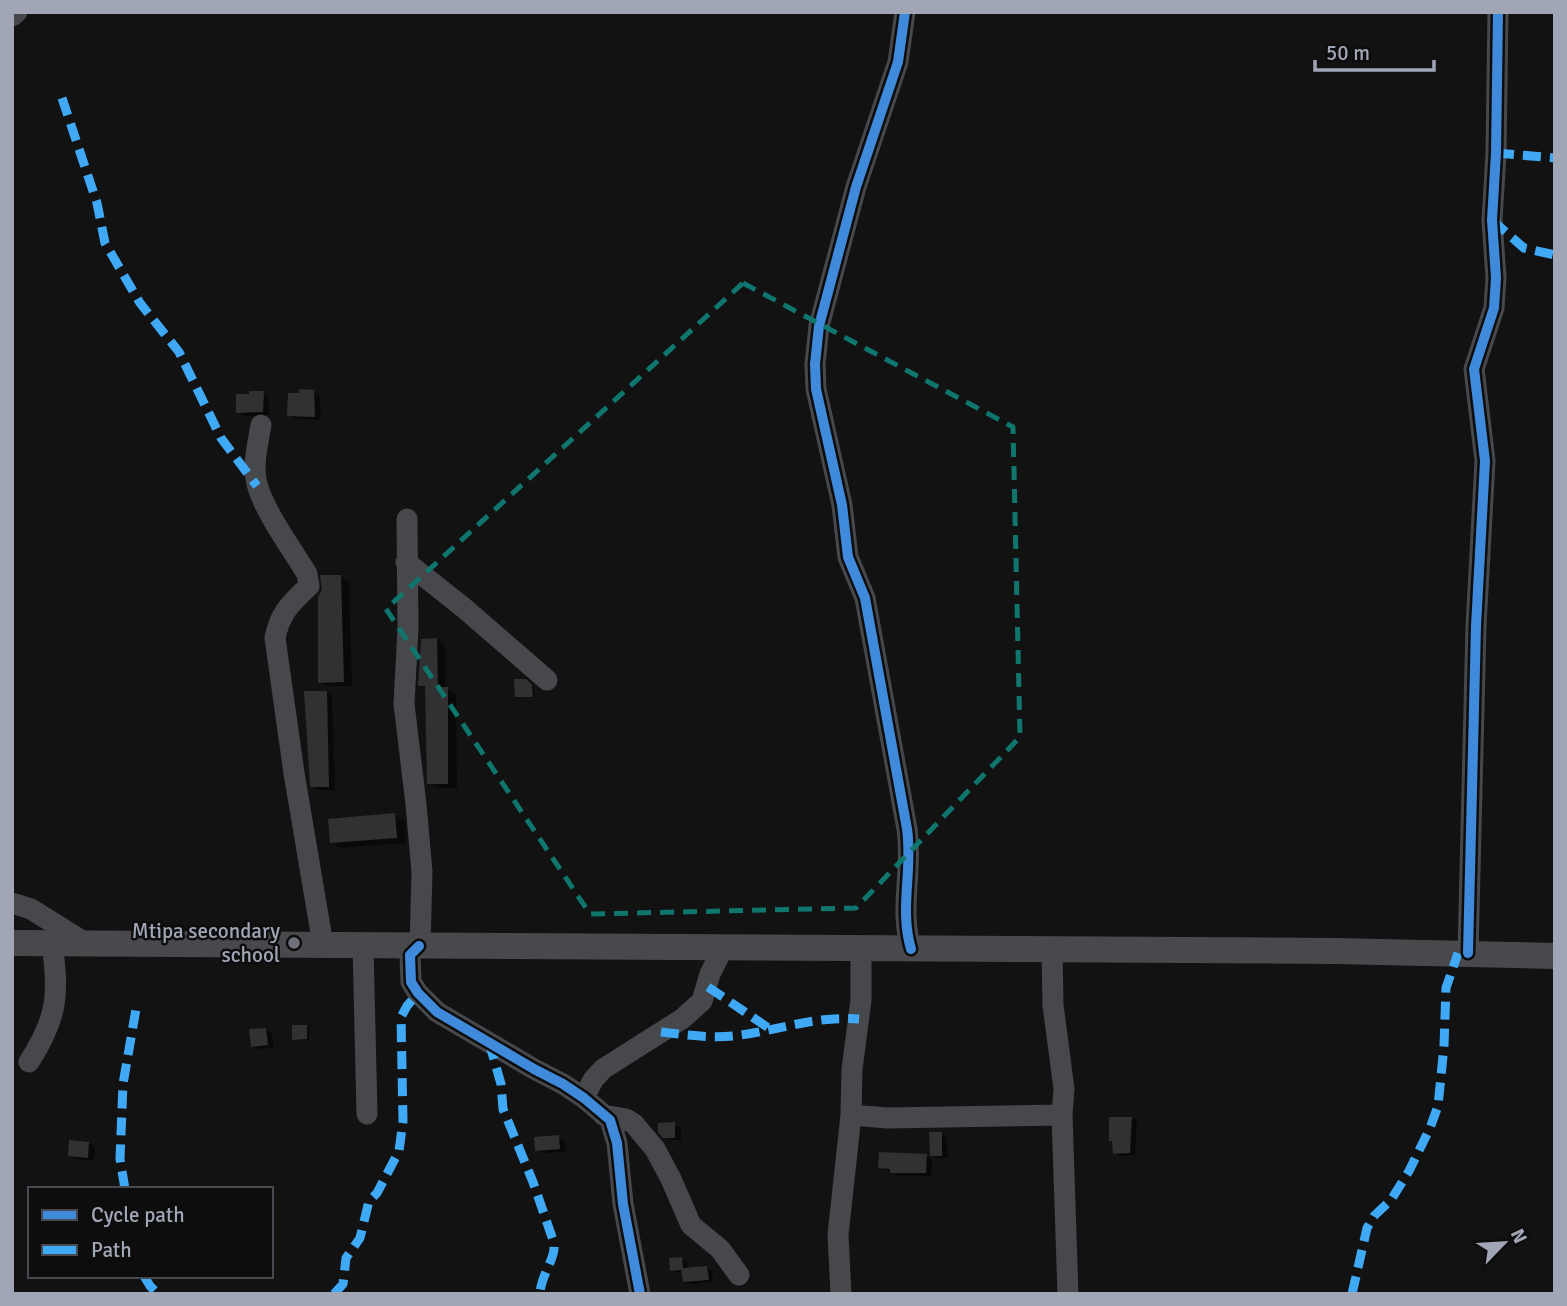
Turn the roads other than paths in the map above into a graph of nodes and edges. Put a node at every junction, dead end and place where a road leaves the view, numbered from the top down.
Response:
1 (17, 12) edge
2 (905, 12) edge
3 (1497, 12) edge
4 (12, 16) edge
5 (261, 425) dead end
6 (407, 519) dead end
7 (406, 562) junction
8 (547, 680) dead end
9 (12, 903) edge
10 (12, 943) edge
11 (52, 943) junction
12 (87, 944) junction
13 (323, 945) junction
14 (363, 945) junction
15 (419, 946) junction
16 (723, 947) junction
17 (861, 948) junction
18 (911, 949) junction
19 (1052, 950) junction
20 (1468, 953) junction
21 (1555, 956) edge
22 (30, 1062) dead end
23 (584, 1098) junction
24 (368, 1114) dead end
25 (604, 1115) junction
26 (850, 1115) junction
27 (1062, 1115) junction
28 (738, 1275) dead end
29 (640, 1294) edge
30 (841, 1294) edge
31 (1068, 1294) edge

1 - 4 street
2 - 18 street
3 - 20 street
5 - 13 street
6 - 7 street
7 - 8 street
7 - 15 street
9 - 12 street
10 - 11 main road
11 - 12 main road
11 - 22 street
12 - 13 main road
13 - 14 main road
14 - 15 main road
14 - 24 street
15 - 16 main road
15 - 23 street
16 - 17 main road
16 - 23 street
17 - 18 main road
17 - 26 street
18 - 19 main road
19 - 20 main road
19 - 27 street
20 - 21 main road
23 - 25 street
25 - 28 street
25 - 29 street
26 - 27 street
26 - 30 street
27 - 31 street

